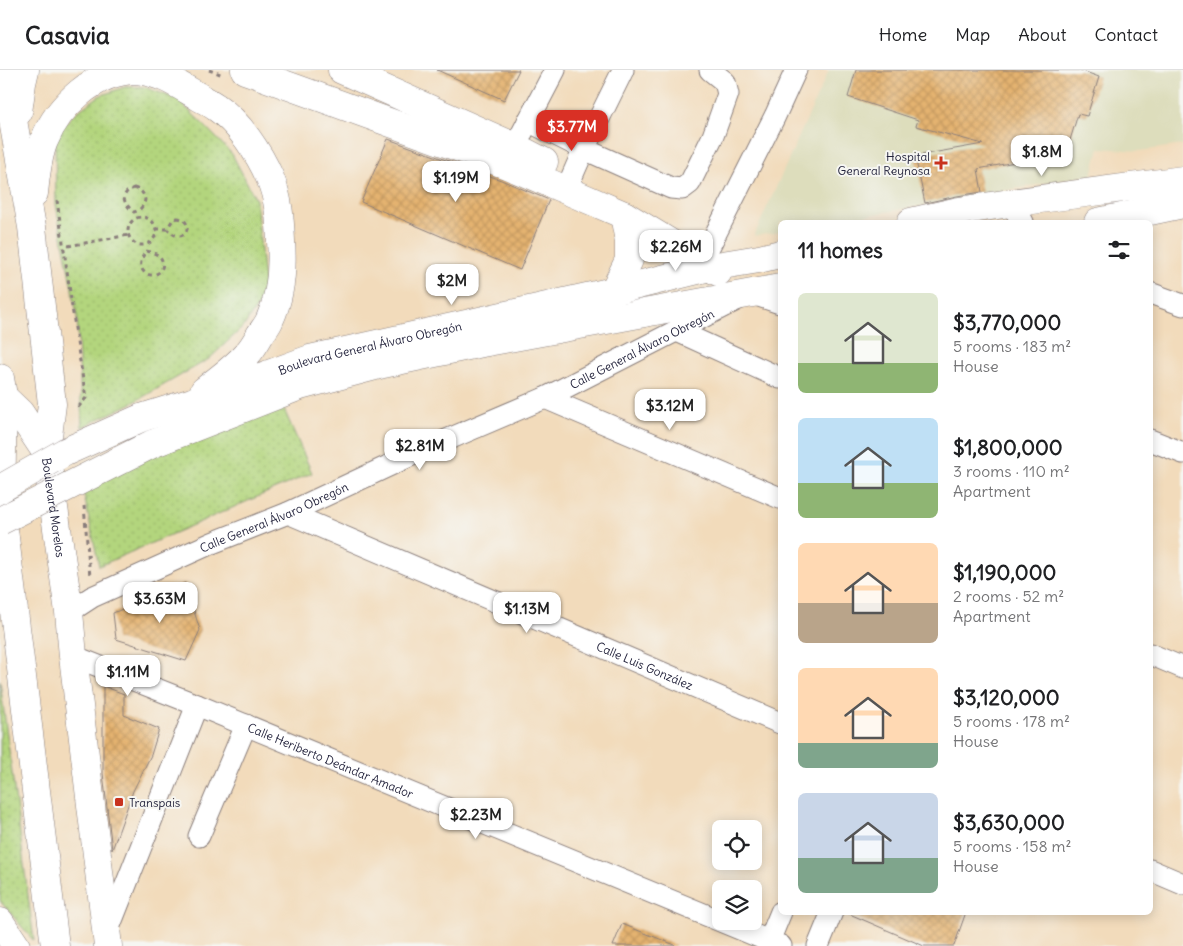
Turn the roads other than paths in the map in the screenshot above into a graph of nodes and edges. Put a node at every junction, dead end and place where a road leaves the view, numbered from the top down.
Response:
1 (4, 70) edge
2 (25, 70) edge
3 (245, 70) edge
4 (282, 70) edge
5 (342, 70) edge
6 (555, 70) edge
7 (623, 70) edge
8 (710, 70) edge
9 (796, 70) edge
10 (305, 91) junction
11 (528, 121) junction
12 (17, 141) junction
13 (584, 149) junction
14 (511, 156) junction
15 (1183, 180) edge
16 (569, 183) junction
17 (1183, 204) edge
18 (1016, 213) edge
19 (624, 215) junction
20 (920, 220) edge
21 (1107, 220) edge
22 (32, 227) junction
23 (778, 254) edge
24 (717, 259) junction
25 (614, 291) junction
26 (773, 294) edge
27 (1153, 294) edge
28 (1183, 305) edge
29 (677, 331) junction
30 (778, 377) edge
31 (1, 392) edge
32 (545, 398) junction
33 (192, 402) junction
34 (1153, 441) edge
35 (46, 452) junction
36 (1183, 453) edge
37 (778, 497) edge
38 (0, 504) edge
39 (288, 513) junction
40 (69, 612) junction
41 (1153, 655) edge
42 (73, 656) junction
43 (1183, 668) edge
44 (197, 705) junction
45 (778, 722) edge
46 (246, 726) junction
47 (199, 836) dead end
48 (1153, 871) edge
49 (1183, 884) edge
50 (780, 915) edge
51 (831, 915) edge
52 (0, 922) edge
53 (107, 939) edge
54 (773, 944) edge
55 (16, 946) edge
56 (55, 946) edge
57 (818, 946) edge

1 - 12 main road, Boulevard Morelos
2 - 12 main road
3 - 10 main road
4 - 10 main road
5 - 14 main road
6 - 11 street
7 - 13 street
8 - 13 street
9 - 24 street
10 - 14 main road
11 - 13 street
11 - 14 street
12 - 22 main road, Boulevard Morelos
13 - 16 street
14 - 16 main road
15 - 18 main road
16 - 19 main road
16 - 24 main road
17 - 21 main road
18 - 20 main road
19 - 24 main road
19 - 25 main road
22 - 33 main road
22 - 35 main road, Boulevard Morelos
23 - 24 main road, Boulevard General Álvaro Obregón
24 - 25 main road, Boulevard General Álvaro Obregón
24 - 26 main road
25 - 33 main road, Boulevard General Álvaro Obregón
26 - 29 street, Calle General Álvaro Obregón
26 - 38 main road, Boulevard General Álvaro Obregón, bridge
27 - 28 street
29 - 30 street
29 - 32 street, Calle General Álvaro Obregón
31 - 35 main road
31 - 38 main road
32 - 37 street
32 - 39 street, Calle General Álvaro Obregón
33 - 38 main road, Boulevard General Álvaro Obregón, bridge
34 - 36 street
35 - 40 main road, Boulevard Morelos
38 - 56 main road
39 - 40 street, Calle General Álvaro Obregón
39 - 45 street, Calle Luis González
40 - 42 main road, Boulevard Morelos
41 - 43 street
42 - 44 street, Calle Heriberto Deándar Amador
42 - 53 main road, Boulevard Morelos
44 - 46 street, Calle Heriberto Deándar Amador
44 - 53 street
46 - 47 street
46 - 54 street, Calle Heriberto Deándar Amador
48 - 49 street
50 - 54 street
51 - 57 street
52 - 55 main road

